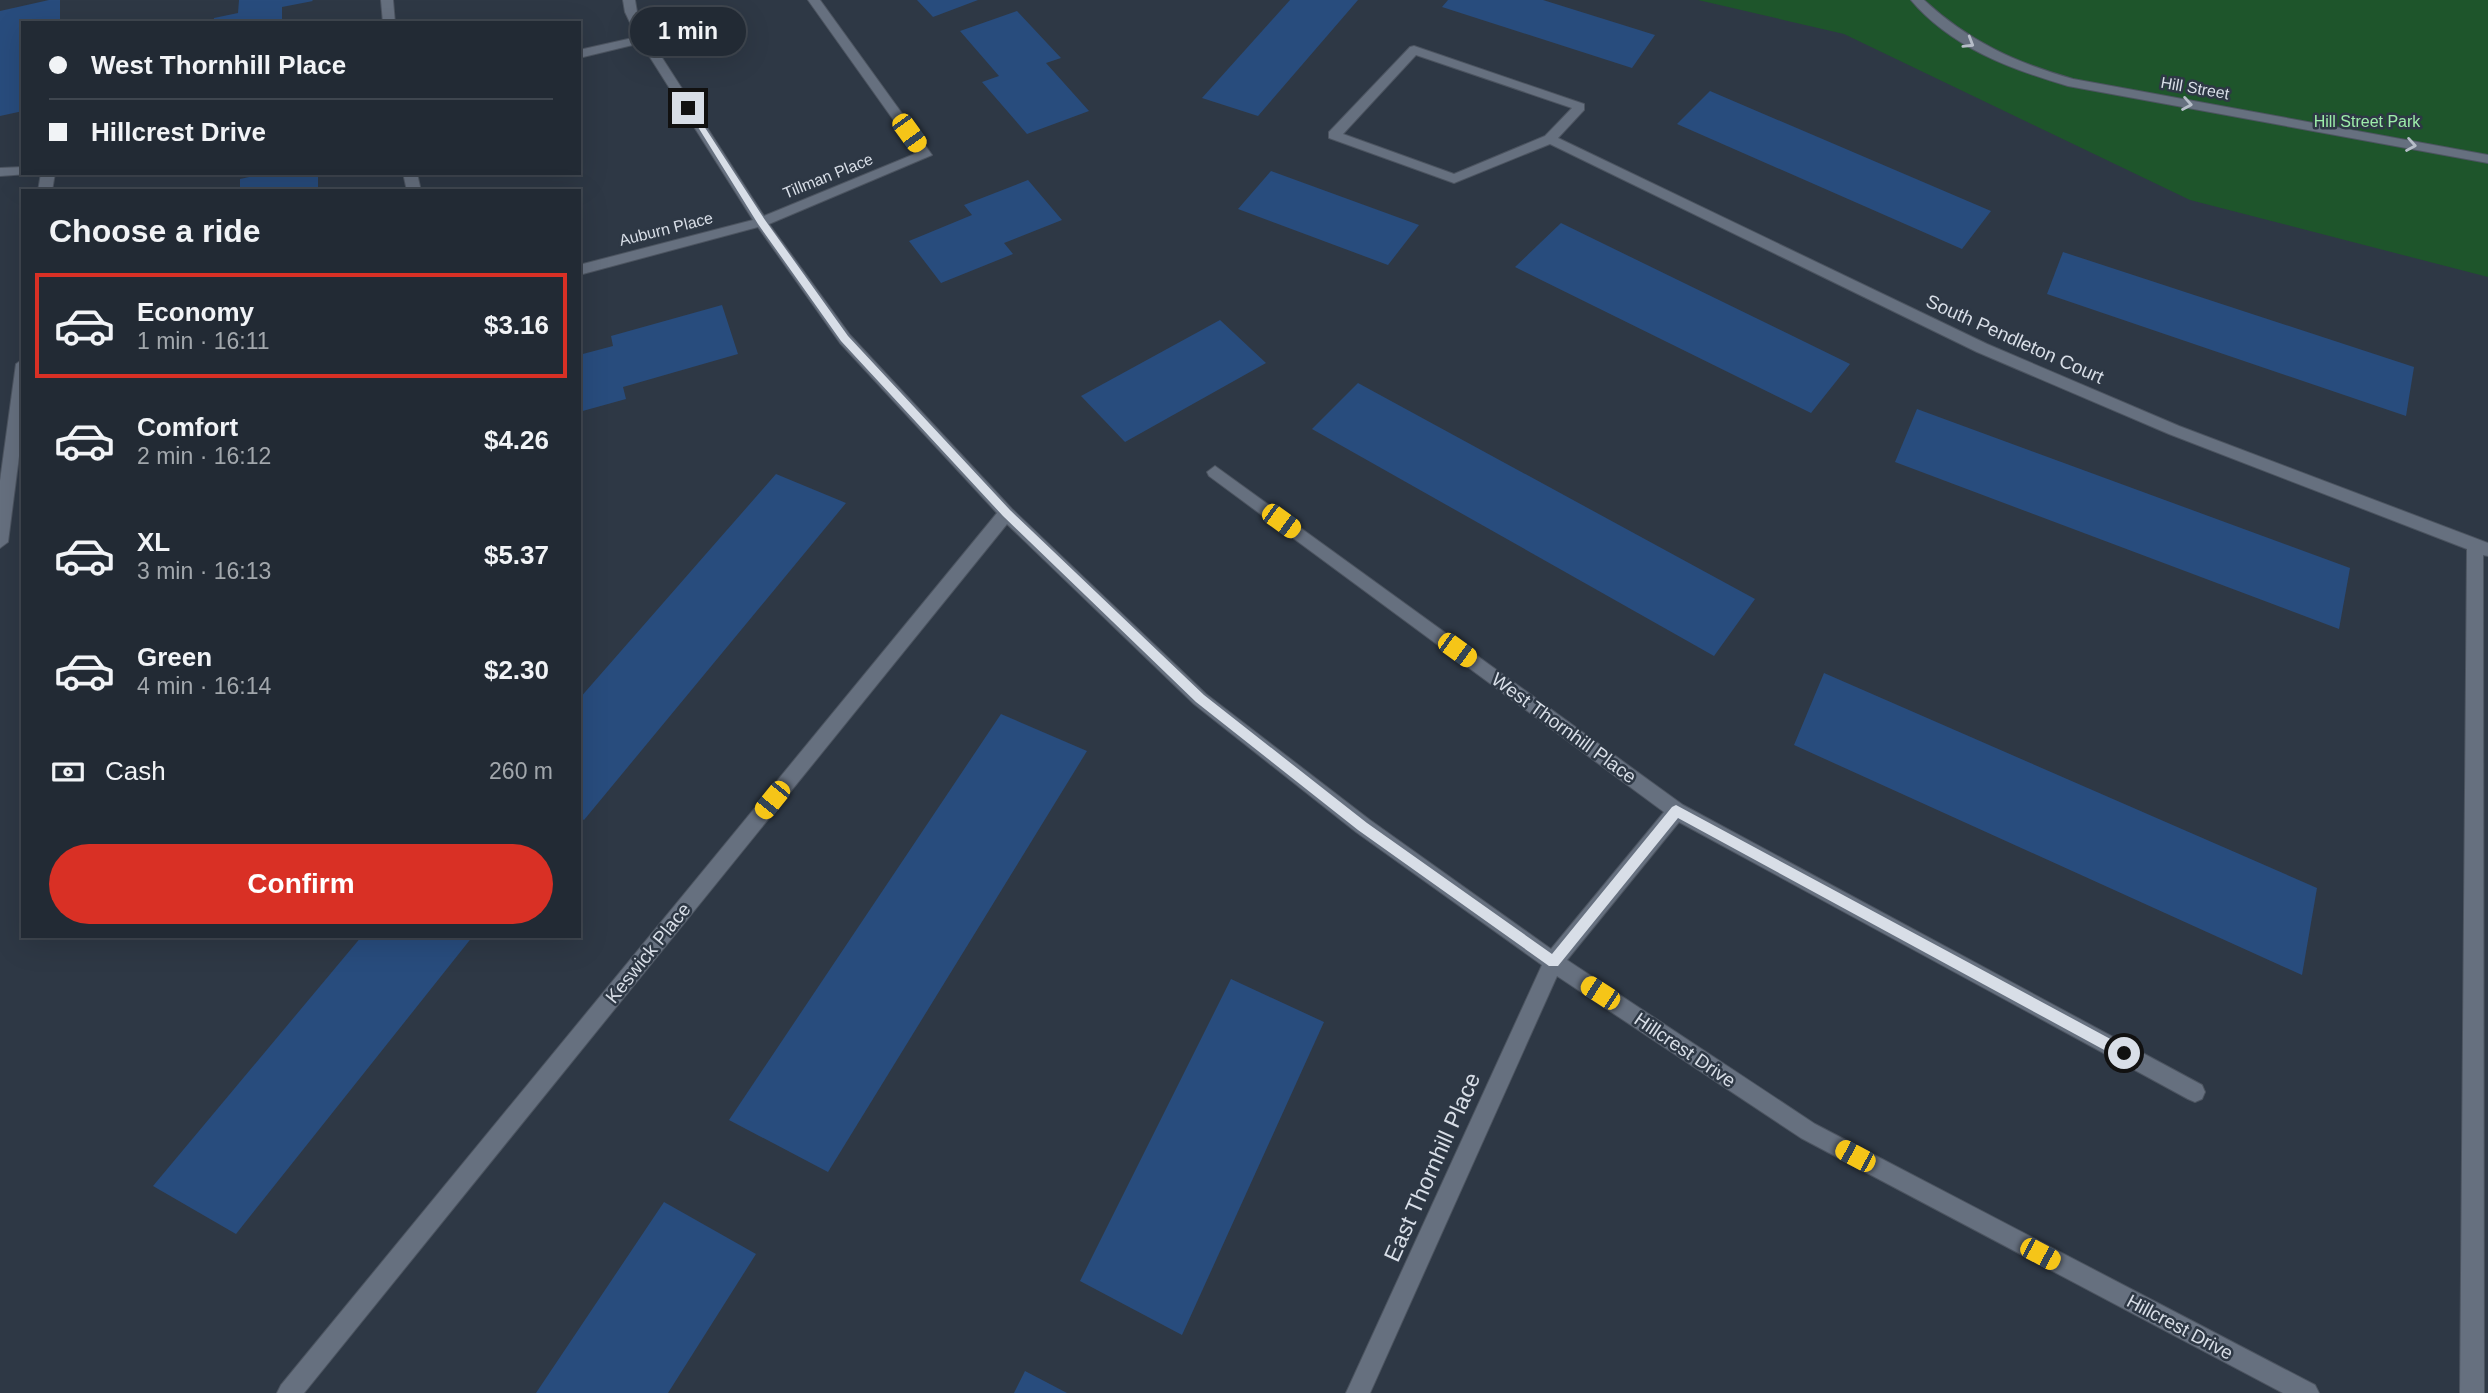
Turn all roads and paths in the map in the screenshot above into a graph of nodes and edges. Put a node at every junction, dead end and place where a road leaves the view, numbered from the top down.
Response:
1 (387, 0) edge
2 (629, 0) edge
3 (814, 0) edge
4 (1917, 0) edge
5 (389, 21) edge
6 (644, 39) junction
7 (581, 54) edge
8 (1550, 139) junction
9 (2488, 159) edge
10 (21, 170) edge
11 (0, 172) edge
12 (761, 222) junction
13 (581, 269) edge
14 (21, 375) edge
15 (5, 459) edge
16 (1215, 472) dead end
17 (1006, 513) junction
18 (0, 542) edge
19 (2482, 549) edge
20 (1676, 811) junction
21 (1553, 962) junction
22 (2195, 1092) dead end
23 (2480, 1212) edge
24 (289, 1393) edge
25 (1358, 1393) edge
26 (2307, 1393) edge
27 (2472, 1393) edge

1 - 5 street
2 - 6 street, Hillcrest Drive
3 - 12 street, Tillman Place
4 -> 9 street, Hill Street
6 - 7 street
6 - 12 street, Hillcrest Drive
8 - 8 street
8 - 19 street, South Pendleton Court
10 - 11 street
12 - 13 street, Auburn Place
12 - 17 street, Hillcrest Drive
14 - 15 street
15 - 18 street
16 - 20 street, West Thornhill Place
17 - 21 street, Hillcrest Drive
17 - 24 street, Keswick Place
19 - 23 street
20 - 21 street
20 - 22 street, West Thornhill Place
21 - 25 street, East Thornhill Place
21 - 26 street, Hillcrest Drive
23 - 27 street

